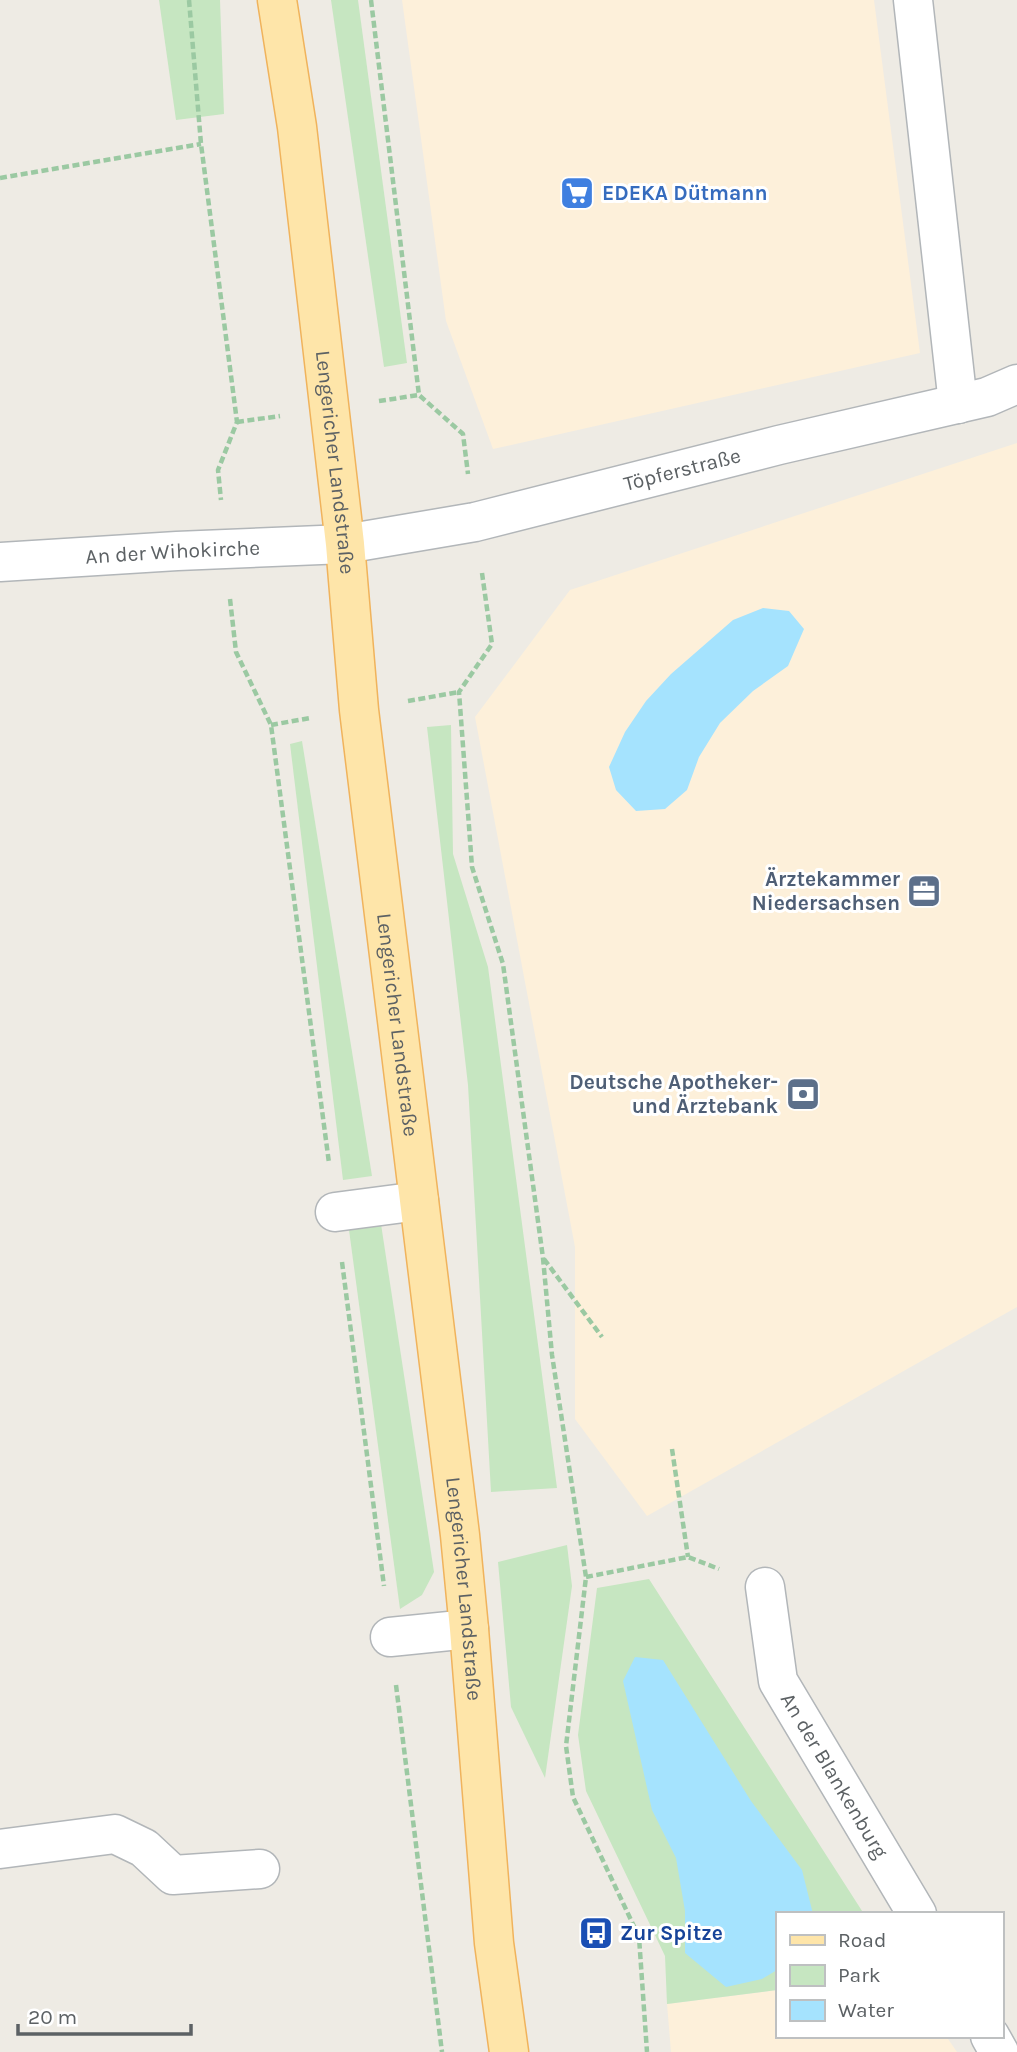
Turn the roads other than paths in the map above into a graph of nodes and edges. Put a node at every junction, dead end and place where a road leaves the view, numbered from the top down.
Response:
1 (277, 0) edge
2 (912, 0) edge
3 (1017, 384) edge
4 (958, 404) junction
5 (345, 544) junction
6 (0, 562) edge
7 (419, 1201) junction
8 (335, 1212) road end
9 (765, 1587) road end
10 (469, 1629) junction
11 (390, 1637) road end
12 (0, 1849) edge
13 (260, 1869) dead end
14 (916, 1912) edge
15 (509, 2052) edge

1 - 5 main road, Lengericher Landstraße
2 - 4 street
3 - 4 street, Töpferstraße
4 - 5 street, Töpferstraße
5 - 6 street, An der Wihokirche
5 - 7 main road, Lengericher Landstraße
7 - 8 street
7 - 10 main road, Lengericher Landstraße
9 - 14 street, An der Blankenburg
10 - 11 street
10 - 15 main road, Lengericher Landstraße
12 - 13 street

